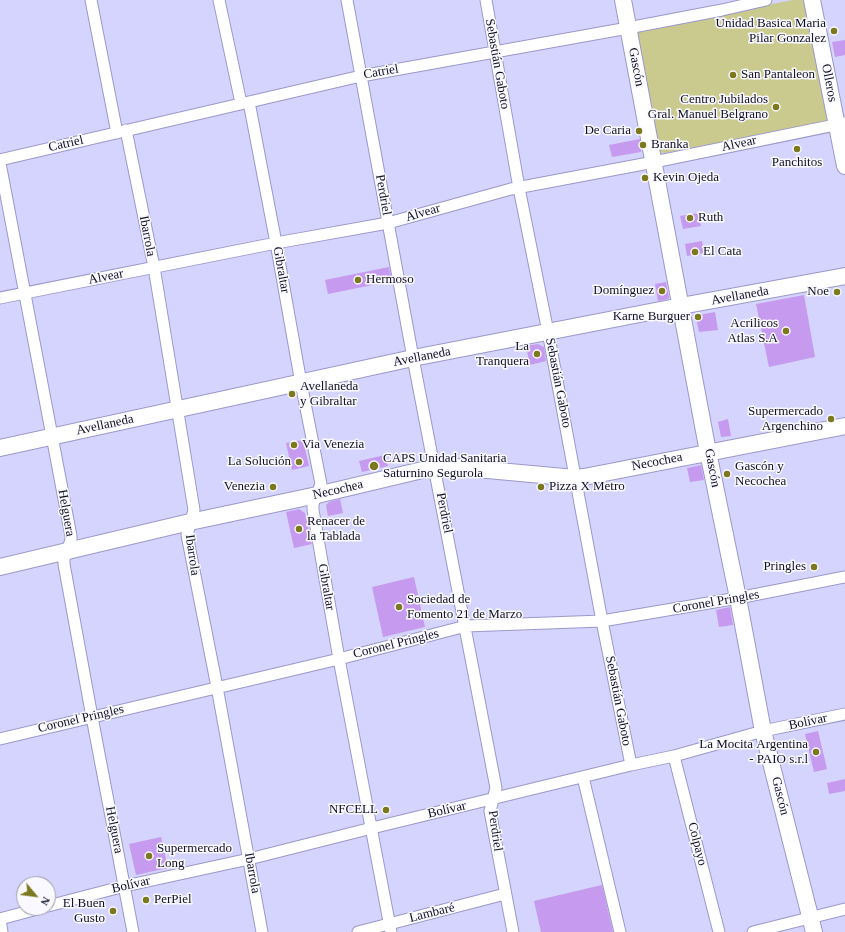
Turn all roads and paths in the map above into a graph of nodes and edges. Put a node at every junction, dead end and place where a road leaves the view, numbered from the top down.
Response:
1 (92, 0) edge
2 (219, 0) edge
3 (347, 0) edge
4 (486, 0) edge
5 (623, 0) edge
6 (766, 0) edge
7 (812, 0) edge
8 (628, 28) junction
9 (496, 52) junction
10 (361, 76) junction
11 (245, 103) junction
12 (841, 124) edge
13 (121, 132) junction
14 (0, 160) edge
15 (654, 162) junction
16 (0, 163) edge
17 (845, 166) edge
18 (519, 188) junction
19 (388, 223) junction
20 (276, 243) junction
21 (154, 267) junction
22 (845, 276) edge
23 (24, 293) junction
24 (0, 298) edge
25 (681, 306) junction
26 (548, 332) junction
27 (414, 358) junction
28 (301, 383) junction
29 (176, 410) junction
30 (845, 426) edge
31 (51, 436) junction
32 (0, 448) edge
33 (708, 452) junction
34 (435, 467) junction
35 (575, 478) junction
36 (317, 495) junction
37 (190, 522) junction
38 (68, 551) junction
39 (0, 567) edge
40 (845, 578) edge
41 (738, 598) junction
42 (602, 621) junction
43 (466, 626) junction
44 (339, 659) junction
45 (217, 687) junction
46 (845, 714) edge
47 (92, 717) junction
48 (763, 732) junction
49 (0, 739) edge
50 (674, 756) junction
51 (631, 765) junction
52 (583, 777) junction
53 (493, 800) junction
54 (372, 828) junction
55 (249, 859) junction
56 (125, 886) junction
57 (505, 894) junction
58 (56, 904) edge
59 (845, 909) edge
60 (16, 915) edge
61 (0, 920) edge
62 (812, 925) edge
63 (390, 928) edge
64 (2, 932) edge
65 (134, 932) edge
66 (262, 932) edge
67 (358, 932) edge
68 (513, 932) edge
69 (620, 932) edge
70 (719, 932) edge
71 (753, 932) edge

1 - 13 street, Ibarrola
2 - 11 street, Gibraltar
3 - 10 street, Perdriel
4 - 9 street, Sebastián Gaboto
5 - 8 street, Gascón
6 - 8 street, Catriel
7 - 12 street, Olleros
8 - 9 street, Catriel
8 - 15 street, Gascón
9 - 10 street, Catriel
9 - 18 street, Sebastián Gaboto
10 - 11 street, Catriel
10 - 19 street, Perdriel
11 - 13 street, Catriel
11 - 20 street, Gibraltar
12 - 15 street, Alvear
12 - 17 street, Olleros
13 - 14 street, Catriel
13 - 21 street, Ibarrola
15 - 18 street, Alvear
15 - 25 street, Gascón
16 - 23 street, Helguera
18 - 19 street, Alvear
18 - 26 street, Sebastián Gaboto
19 - 20 street, Alvear
19 - 27 street, Perdriel
20 - 21 street, Alvear
20 - 28 street, Gibraltar
21 - 23 street, Alvear
21 - 29 street, Ibarrola
22 - 25 street, Avellaneda
23 - 24 street, Alvear
23 - 31 street, Helguera
25 - 26 street, Avellaneda
25 - 33 street, Gascón
26 - 27 street, Avellaneda
26 - 35 street, Sebastián Gaboto
27 - 28 street, Avellaneda
27 - 34 street, Perdriel
28 - 29 street, Avellaneda
28 - 36 street, Gibraltar
29 - 31 street, Avellaneda
29 - 37 street, Ibarrola
30 - 33 street, Necochea
31 - 32 street, Avellaneda
31 - 38 street, Helguera
33 - 35 street, Necochea
33 - 41 street, Gascón
34 - 35 street, Necochea
34 - 36 street, Necochea
34 - 43 street, Perdriel
35 - 42 street, Sebastián Gaboto
36 - 37 street, Necochea
36 - 44 street, Gibraltar
37 - 38 street, Necochea
37 - 45 street, Ibarrola
38 - 39 street, Necochea
38 - 47 street, Helguera
40 - 41 street, Coronel Pringles
41 - 42 street, Coronel Pringles
41 - 48 street, Gascón
42 - 43 street, Coronel Pringles
42 - 51 street, Sebastián Gaboto
43 - 44 street, Coronel Pringles
43 - 53 street, Perdriel
44 - 45 street, Coronel Pringles
44 - 54 street, Gibraltar
45 - 47 street, Coronel Pringles
45 - 55 street, Ibarrola
46 - 48 street, Bolívar
47 - 49 street, Coronel Pringles
47 - 56 street, Helguera
48 - 50 street, Bolívar
48 - 62 street, Gascón
50 - 51 street, Bolívar
50 - 70 street, Colpayo
51 - 52 street, Bolívar
52 - 53 street, Bolívar
52 - 69 street
53 - 54 street, Bolívar
53 - 57 street, Perdriel
54 - 55 street, Bolívar
54 - 63 street, Gibraltar
55 - 56 street, Bolívar
55 - 66 street, Ibarrola
56 - 58 street, Bolívar
56 - 65 street, Helguera
57 - 63 street, Lambaré
57 - 68 street, Perdriel
59 - 62 street
60 - 61 street
61 - 64 street
62 - 71 street
63 - 67 street, Lambaré

